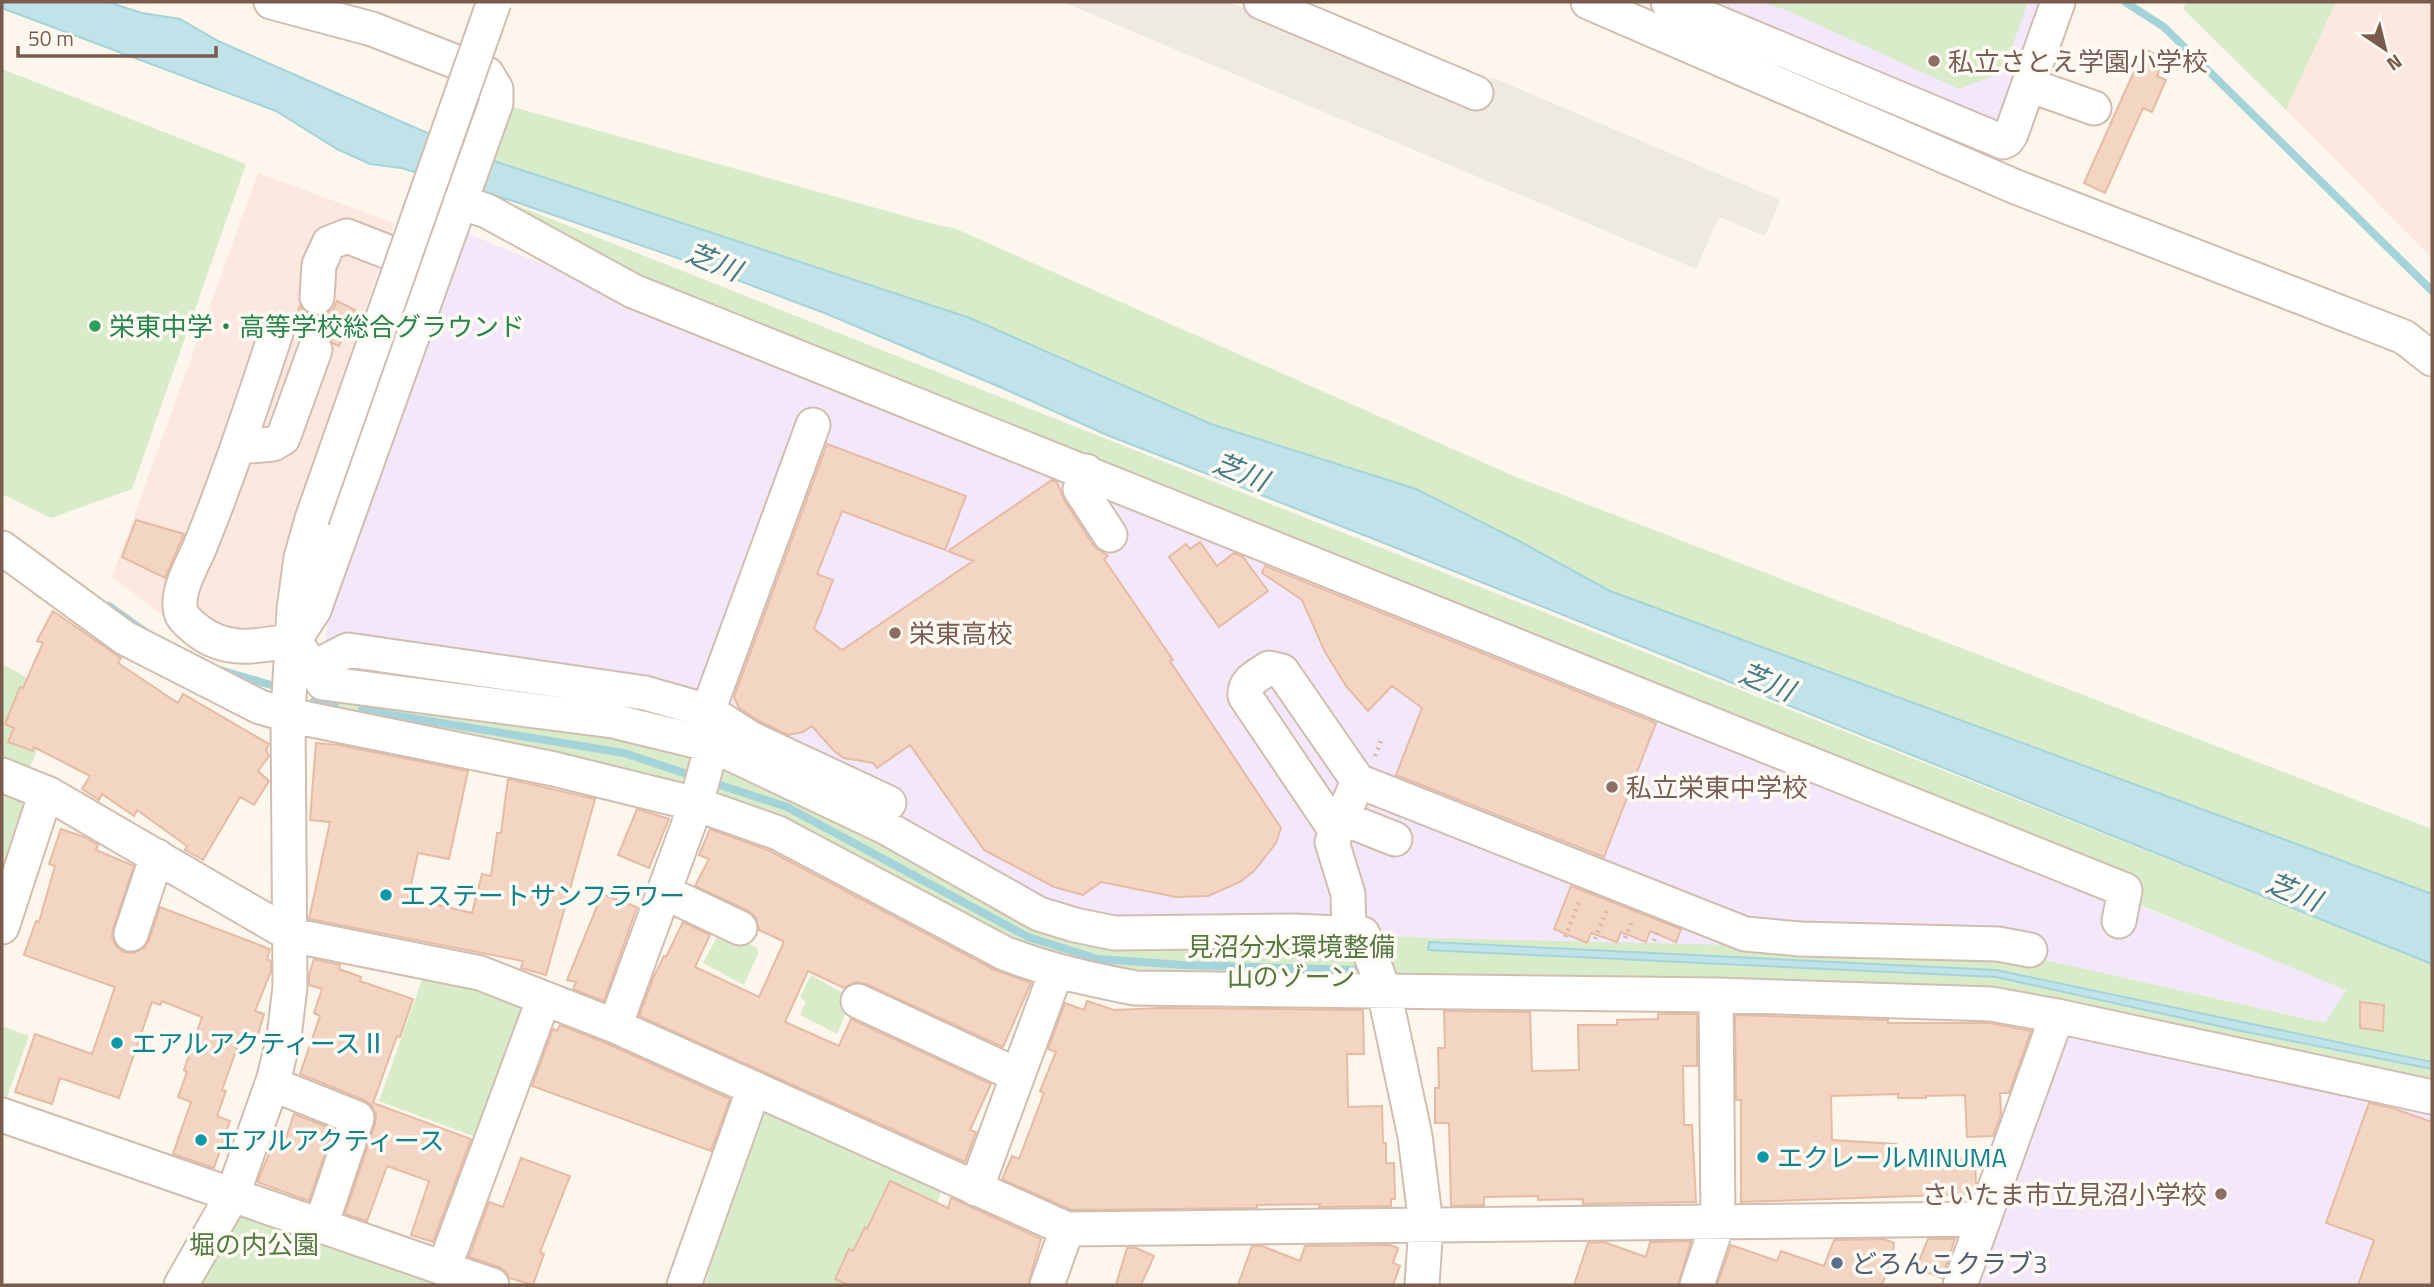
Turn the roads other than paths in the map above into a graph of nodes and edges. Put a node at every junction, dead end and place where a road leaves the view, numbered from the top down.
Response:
1 (271, 2) edge
2 (494, 2) edge
3 (1261, 2) edge
4 (1588, 2) edge
5 (1668, 2) edge
6 (2058, 2) edge
7 (2029, 85) junction
8 (1476, 93) dead end
9 (2094, 108) dead end
10 (461, 198) junction
11 (435, 270) junction
12 (317, 297) dead end
13 (276, 333) dead end
14 (315, 350) dead end
15 (2432, 359) edge
16 (813, 425) dead end
17 (238, 447) junction
18 (1086, 471) junction
19 (1110, 535) dead end
20 (2, 548) edge
21 (294, 640) junction
22 (296, 692) junction
23 (713, 725) junction
24 (2, 775) edge
25 (1358, 781) junction
26 (49, 794) junction
27 (698, 795) junction
28 (1339, 825) junction
29 (1395, 839) dead end
30 (157, 856) junction
31 (664, 892) junction
32 (2119, 921) dead end
33 (1349, 923) junction
34 (2, 928) edge
35 (740, 928) dead end
36 (131, 934) dead end
37 (291, 935) junction
38 (2031, 950) dead end
39 (1056, 972) junction
40 (1384, 991) junction
41 (1716, 995) junction
42 (544, 998) junction
43 (858, 1001) dead end
44 (2057, 1016) junction
45 (615, 1026) junction
46 (1017, 1075) junction
47 (272, 1084) junction
48 (754, 1088) junction
49 (2432, 1097) edge
50 (2, 1115) edge
51 (975, 1189) junction
52 (233, 1194) junction
53 (1984, 1219) junction
54 (1718, 1222) junction
55 (321, 1225) junction
56 (1426, 1225) junction
57 (1067, 1229) junction
58 (444, 1268) junction
59 (181, 1285) edge
60 (492, 1285) edge
61 (684, 1285) edge
62 (1047, 1285) edge
63 (1422, 1285) edge
64 (1697, 1285) edge
65 (1960, 1285) edge

1 - 10 street
2 - 21 street, bridge
3 - 8 street
4 - 15 street
5 - 7 street
6 - 7 street
7 - 9 street
10 - 11 street
10 - 18 street
11 - 12 street
11 - 21 street
13 - 17 street
14 - 17 street
16 - 23 street
17 - 21 street
18 - 19 street
18 - 32 street
20 - 22 street
21 - 22 street
22 - 23 street
22 - 27 street
22 - 37 street
23 - 27 street
23 - 33 street
24 - 26 street
25 - 28 street
25 - 28 street
25 - 38 street
26 - 30 street
26 - 34 street
27 - 31 street
27 - 39 street
28 - 29 street
28 - 33 street
30 - 36 street
30 - 37 street
31 - 35 street
31 - 45 street
33 - 40 street
37 - 42 street
37 - 47 street
39 - 40 street
39 - 46 street
40 - 41 street
40 - 56 street
41 - 44 street
41 - 54 street
42 - 45 street
42 - 58 street
43 - 46 street
44 - 49 street
44 - 53 street
45 - 48 street
46 - 51 street
47 - 52 street
47 - 55 street
48 - 51 street
48 - 61 street
50 - 52 street
51 - 57 street
52 - 55 street
52 - 59 street
53 - 54 street
53 - 65 street
54 - 56 street
54 - 64 street
55 - 58 street
56 - 57 street
56 - 63 street
57 - 62 street
58 - 60 street

